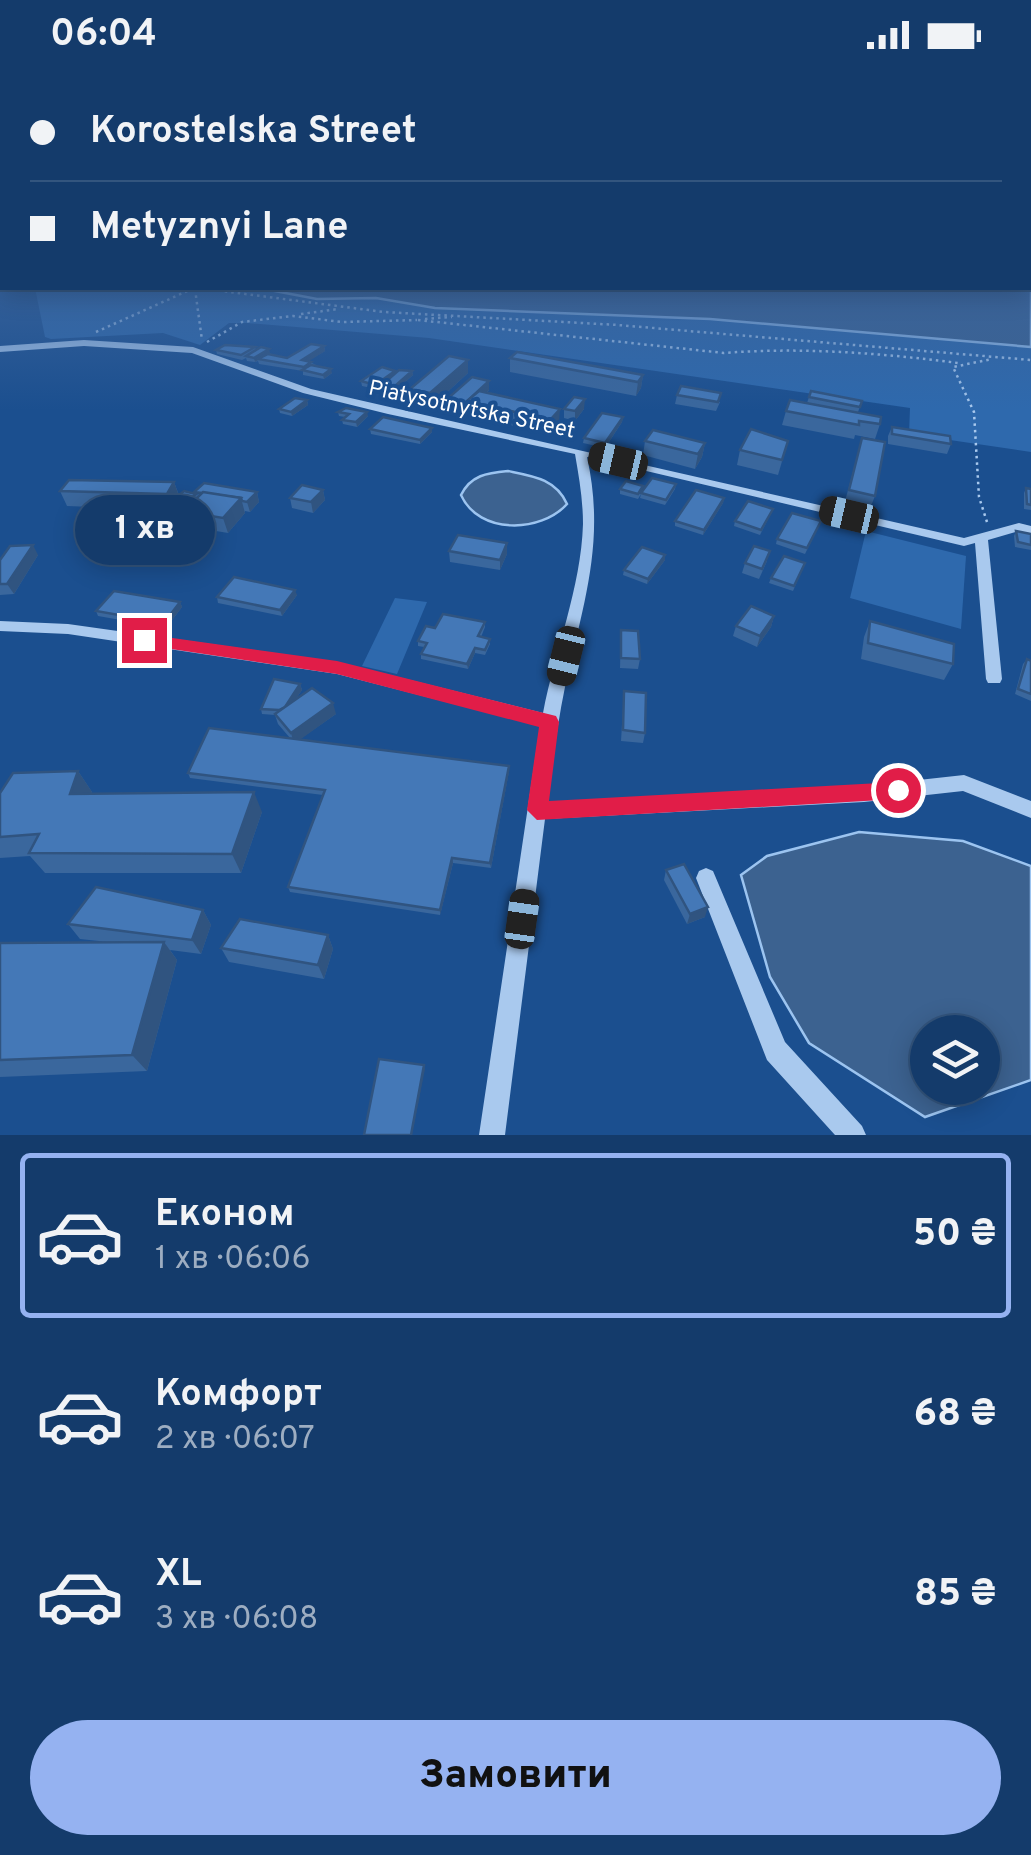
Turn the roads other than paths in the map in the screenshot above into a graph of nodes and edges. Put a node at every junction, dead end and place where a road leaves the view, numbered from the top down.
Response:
1 (0, 350) edge
2 (580, 452) junction
3 (1031, 530) edge
4 (988, 536) junction
5 (0, 626) edge
6 (994, 679) dead end
7 (550, 722) junction
8 (537, 810) junction
9 (1031, 810) edge
10 (706, 878) dead end
11 (492, 1135) edge
12 (853, 1135) edge

1 - 2 street, Piatysotnytska Street
2 - 4 street, Piatysotnytska Street
2 - 7 street
3 - 4 street, Piatysotnytska Street
4 - 6 street
5 - 7 street
7 - 8 street
8 - 9 street
8 - 11 street
10 - 12 street

